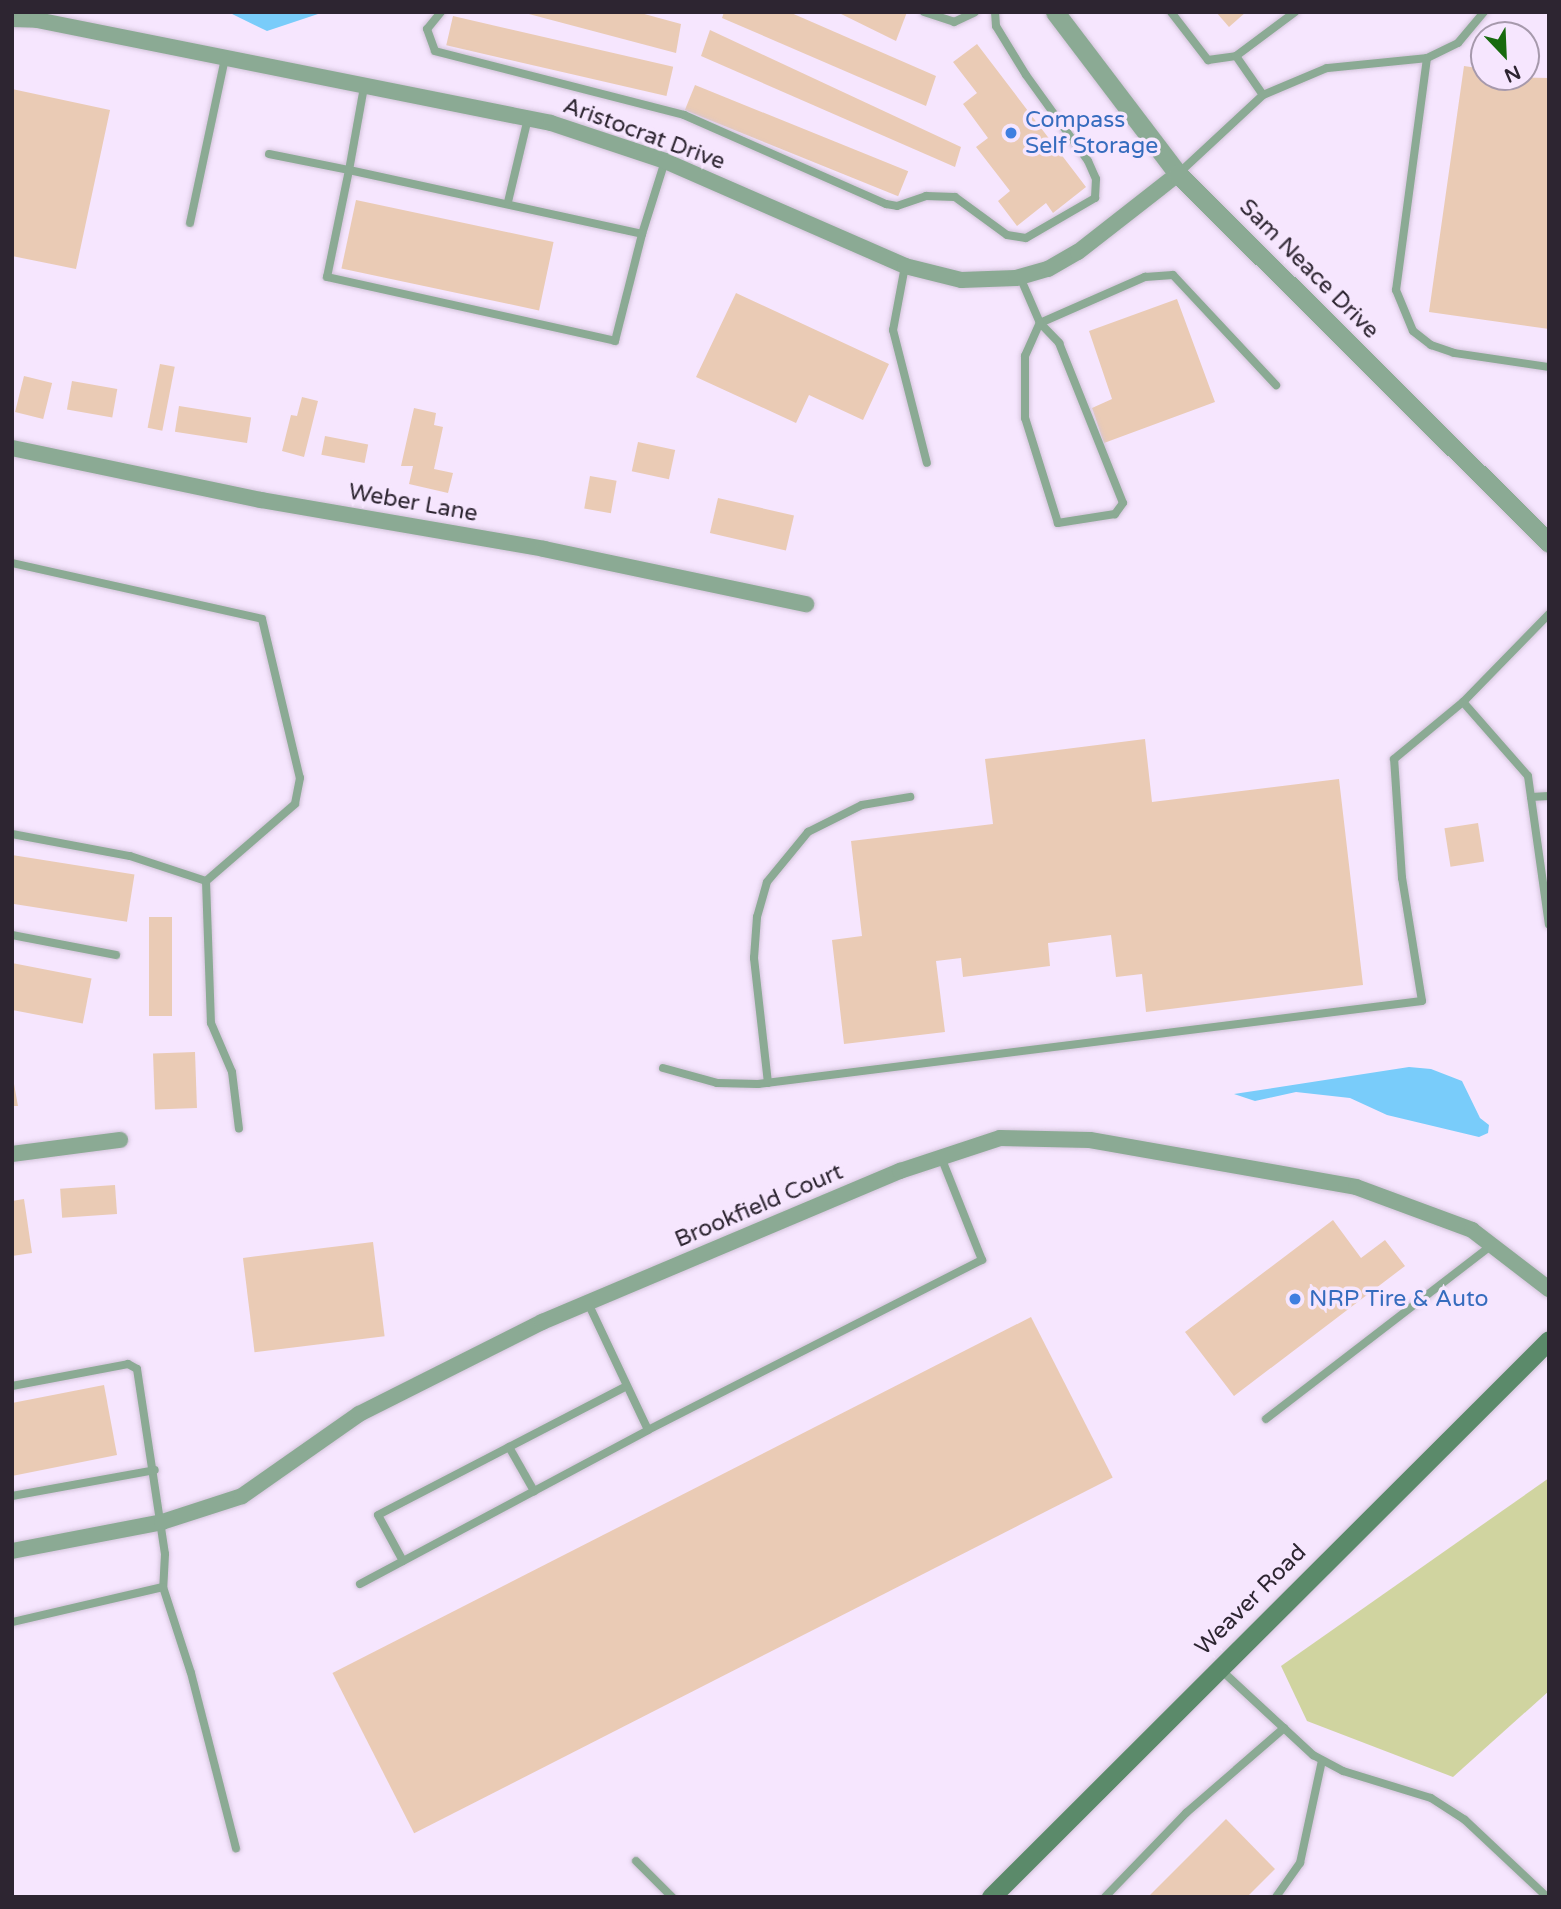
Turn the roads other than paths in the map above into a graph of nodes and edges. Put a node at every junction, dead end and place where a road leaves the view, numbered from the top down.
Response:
1 (441, 12) edge
2 (924, 12) edge
3 (975, 12) edge
4 (995, 12) edge
5 (1055, 12) edge
6 (1171, 12) edge
7 (1295, 12) edge
8 (1484, 12) edge
9 (12, 19) edge
10 (1236, 56) junction
11 (226, 58) junction
12 (1427, 58) junction
13 (364, 87) junction
14 (1263, 95) junction
15 (527, 118) junction
16 (269, 154) dead end
17 (665, 161) junction
18 (349, 170) junction
19 (1178, 174) junction
20 (508, 202) junction
21 (190, 223) dead end
22 (642, 234) junction
23 (905, 266) junction
24 (1020, 277) junction
25 (1040, 323) junction
26 (1549, 367) edge
27 (1276, 385) dead end
28 (12, 447) edge
29 (927, 463) dead end
30 (1549, 543) edge
31 (12, 563) edge
32 (806, 604) dead end
33 (1549, 614) edge
34 (1463, 702) junction
35 (1549, 796) edge
36 (910, 797) dead end
37 (1531, 797) junction
38 (12, 834) edge
39 (206, 881) junction
40 (1549, 925) edge
41 (12, 935) edge
42 (116, 955) dead end
43 (663, 1068) dead end
44 (768, 1083) junction
45 (239, 1129) dead end
46 (120, 1140) dead end
47 (12, 1154) edge
48 (941, 1157) junction
49 (1492, 1245) junction
50 (1549, 1289) edge
51 (588, 1303) junction
52 (1549, 1340) edge
53 (627, 1385) junction
54 (12, 1386) edge
55 (1266, 1419) dead end
56 (648, 1430) junction
57 (509, 1447) junction
58 (155, 1470) junction
59 (534, 1491) junction
60 (12, 1496) edge
61 (162, 1522) junction
62 (12, 1551) edge
63 (402, 1561) junction
64 (360, 1584) dead end
65 (163, 1587) junction
66 (12, 1622) edge
67 (1218, 1667) junction
68 (1284, 1728) junction
69 (1322, 1760) junction
70 (236, 1848) dead end
71 (636, 1861) dead end
72 (673, 1897) edge
73 (991, 1897) edge
74 (1105, 1897) edge
75 (1276, 1897) edge
76 (1546, 1897) edge

1 - 4 lane
2 - 3 lane
5 - 19 street, Sam Neace Drive
6 - 10 lane
7 - 10 lane
8 - 12 lane
9 - 11 street, Aristocrat Drive
10 - 14 lane
11 - 13 street, Aristocrat Drive
11 - 21 lane
12 - 14 lane
12 - 26 lane
13 - 15 street, Aristocrat Drive
13 - 18 lane
14 - 19 lane
15 - 17 street, Aristocrat Drive
15 - 20 lane
16 - 18 lane
17 - 22 lane
17 - 23 street, Aristocrat Drive
18 - 20 lane
18 - 22 lane
19 - 24 street, Aristocrat Drive
19 - 30 street, Sam Neace Drive
20 - 22 lane
23 - 24 street, Aristocrat Drive
23 - 29 lane
24 - 25 lane
25 - 25 lane
25 - 27 lane
28 - 32 street, Weber Lane
31 - 39 lane
33 - 34 lane
34 - 37 lane
34 - 44 lane
35 - 37 lane
36 - 44 lane
37 - 40 lane
38 - 39 lane
39 - 45 lane
41 - 42 lane
43 - 44 lane
46 - 47 street
48 - 49 street, Brookfield Court
48 - 51 street, Brookfield Court
48 - 56 lane
49 - 50 street, Brookfield Court
49 - 55 lane
51 - 53 lane
51 - 61 street, Brookfield Court
52 - 67 main road, Weaver Road
53 - 56 lane
53 - 57 lane
54 - 58 lane
56 - 59 lane
57 - 59 lane
57 - 63 lane
58 - 60 lane
58 - 61 lane
59 - 63 lane
61 - 62 street, Brookfield Court
61 - 65 lane
63 - 64 lane
65 - 66 lane
65 - 70 lane
67 - 68 lane
67 - 73 main road, Weaver Road
68 - 69 lane
68 - 74 lane
69 - 75 lane
69 - 76 lane
71 - 72 lane

